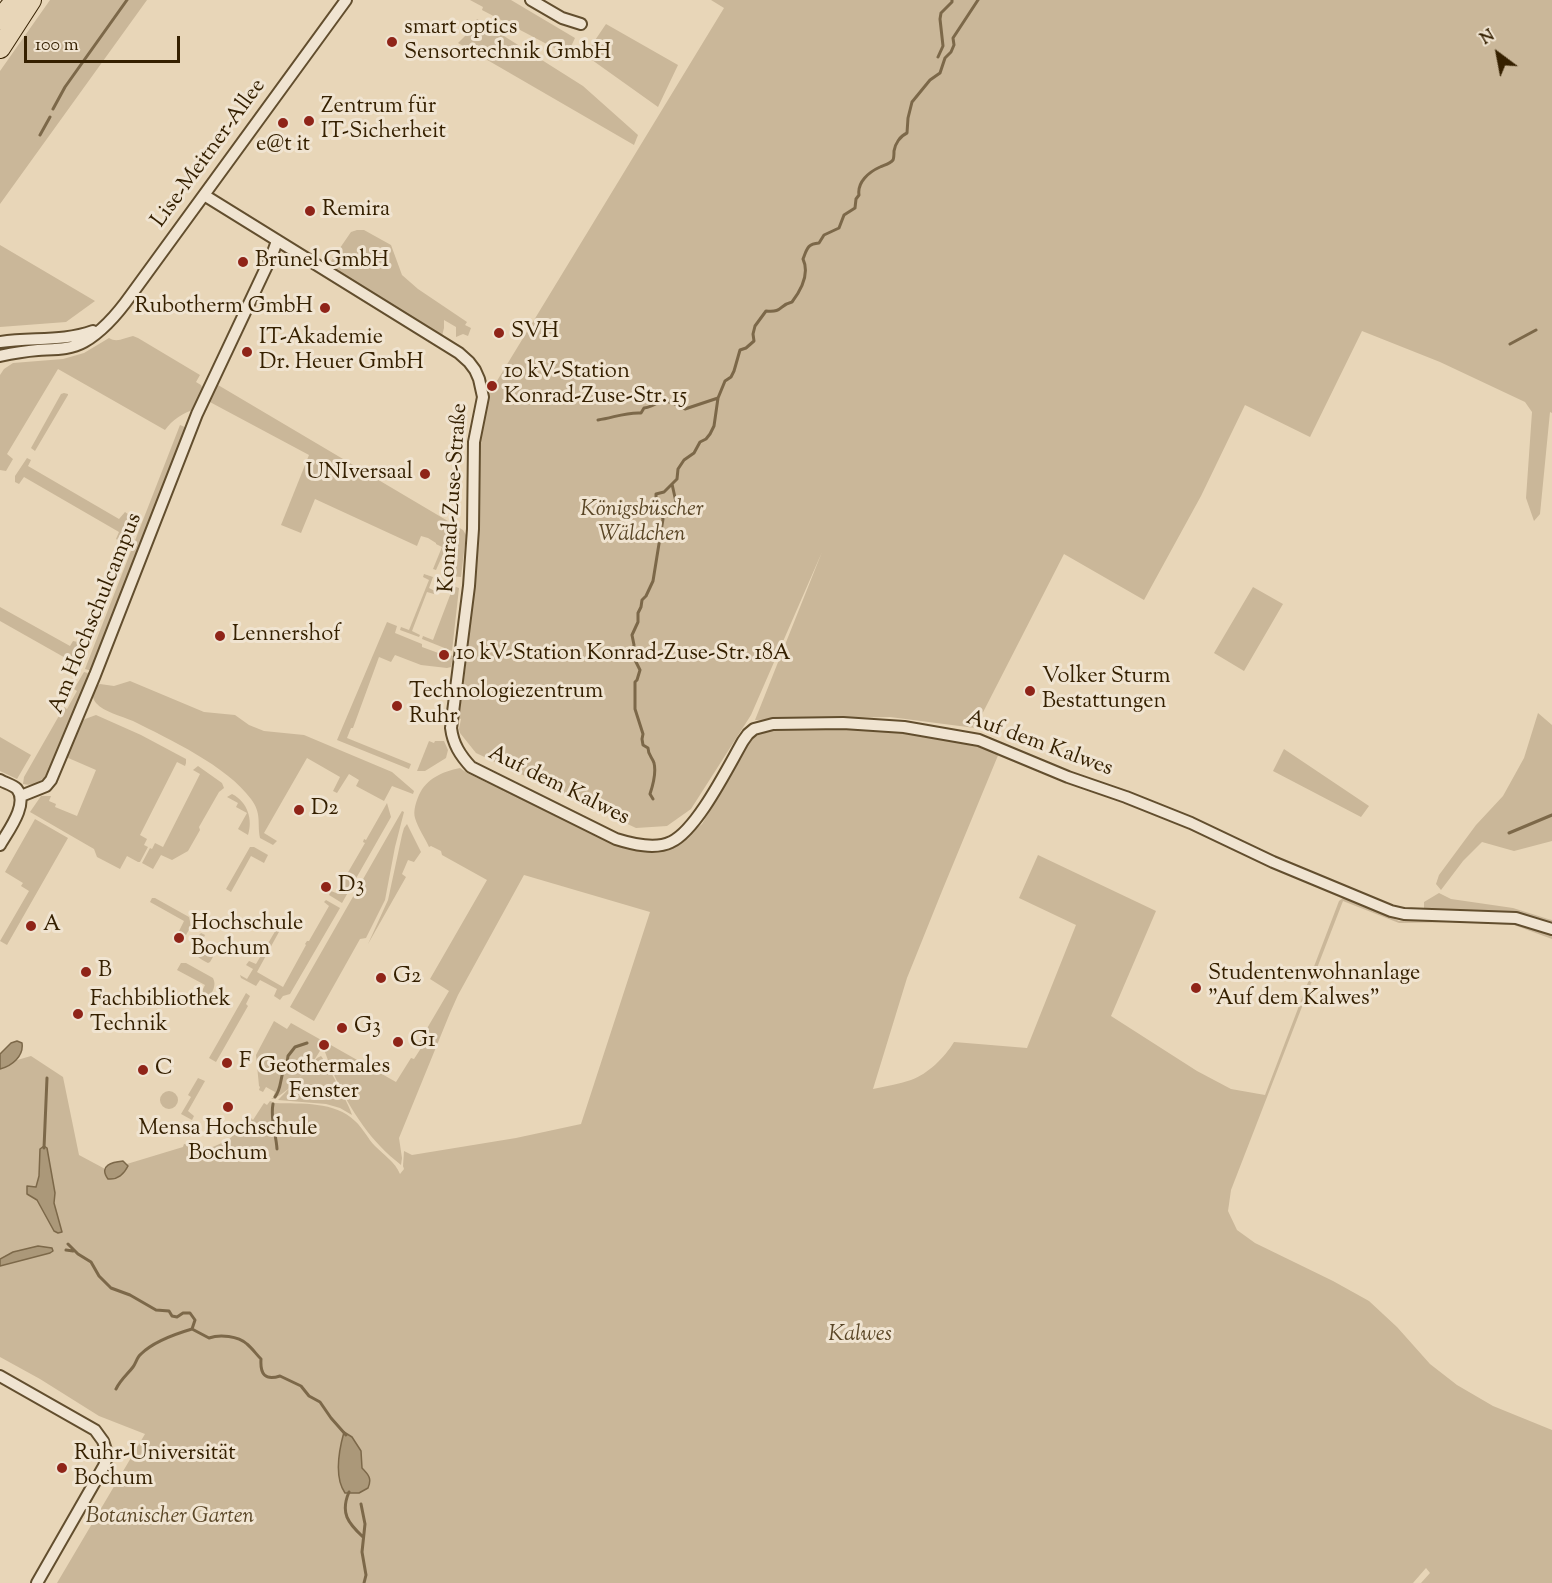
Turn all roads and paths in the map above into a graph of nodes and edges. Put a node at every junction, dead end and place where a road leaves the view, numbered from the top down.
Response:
1 (16, 0) edge
2 (31, 0) edge
3 (346, 0) edge
4 (531, 0) edge
5 (0, 19) edge
6 (581, 24) dead end
7 (0, 48) edge
8 (204, 195) junction
9 (277, 241) junction
10 (102, 328) junction
11 (0, 342) edge
12 (0, 356) edge
13 (462, 757) joint
14 (0, 780) edge
15 (21, 796) junction
16 (0, 845) edge
17 (1552, 929) edge
18 (0, 1376) edge
19 (37, 1583) edge

1 - 5 highway
2 - 7 highway
3 - 8 street, Lise-Meitner-Allee
4 - 6 street
8 - 9 street, Konrad-Zuse-Straße
8 - 10 street, Lise-Meitner-Allee
9 - 13 street, Konrad-Zuse-Straße
9 - 15 street, Am Hochschulcampus
10 - 11 street, Lise-Meitner-Allee
10 - 12 street, Lise-Meitner-Allee
13 - 17 street, Auf dem Kalwes
14 - 15 street
15 - 16 street
18 - 19 street

